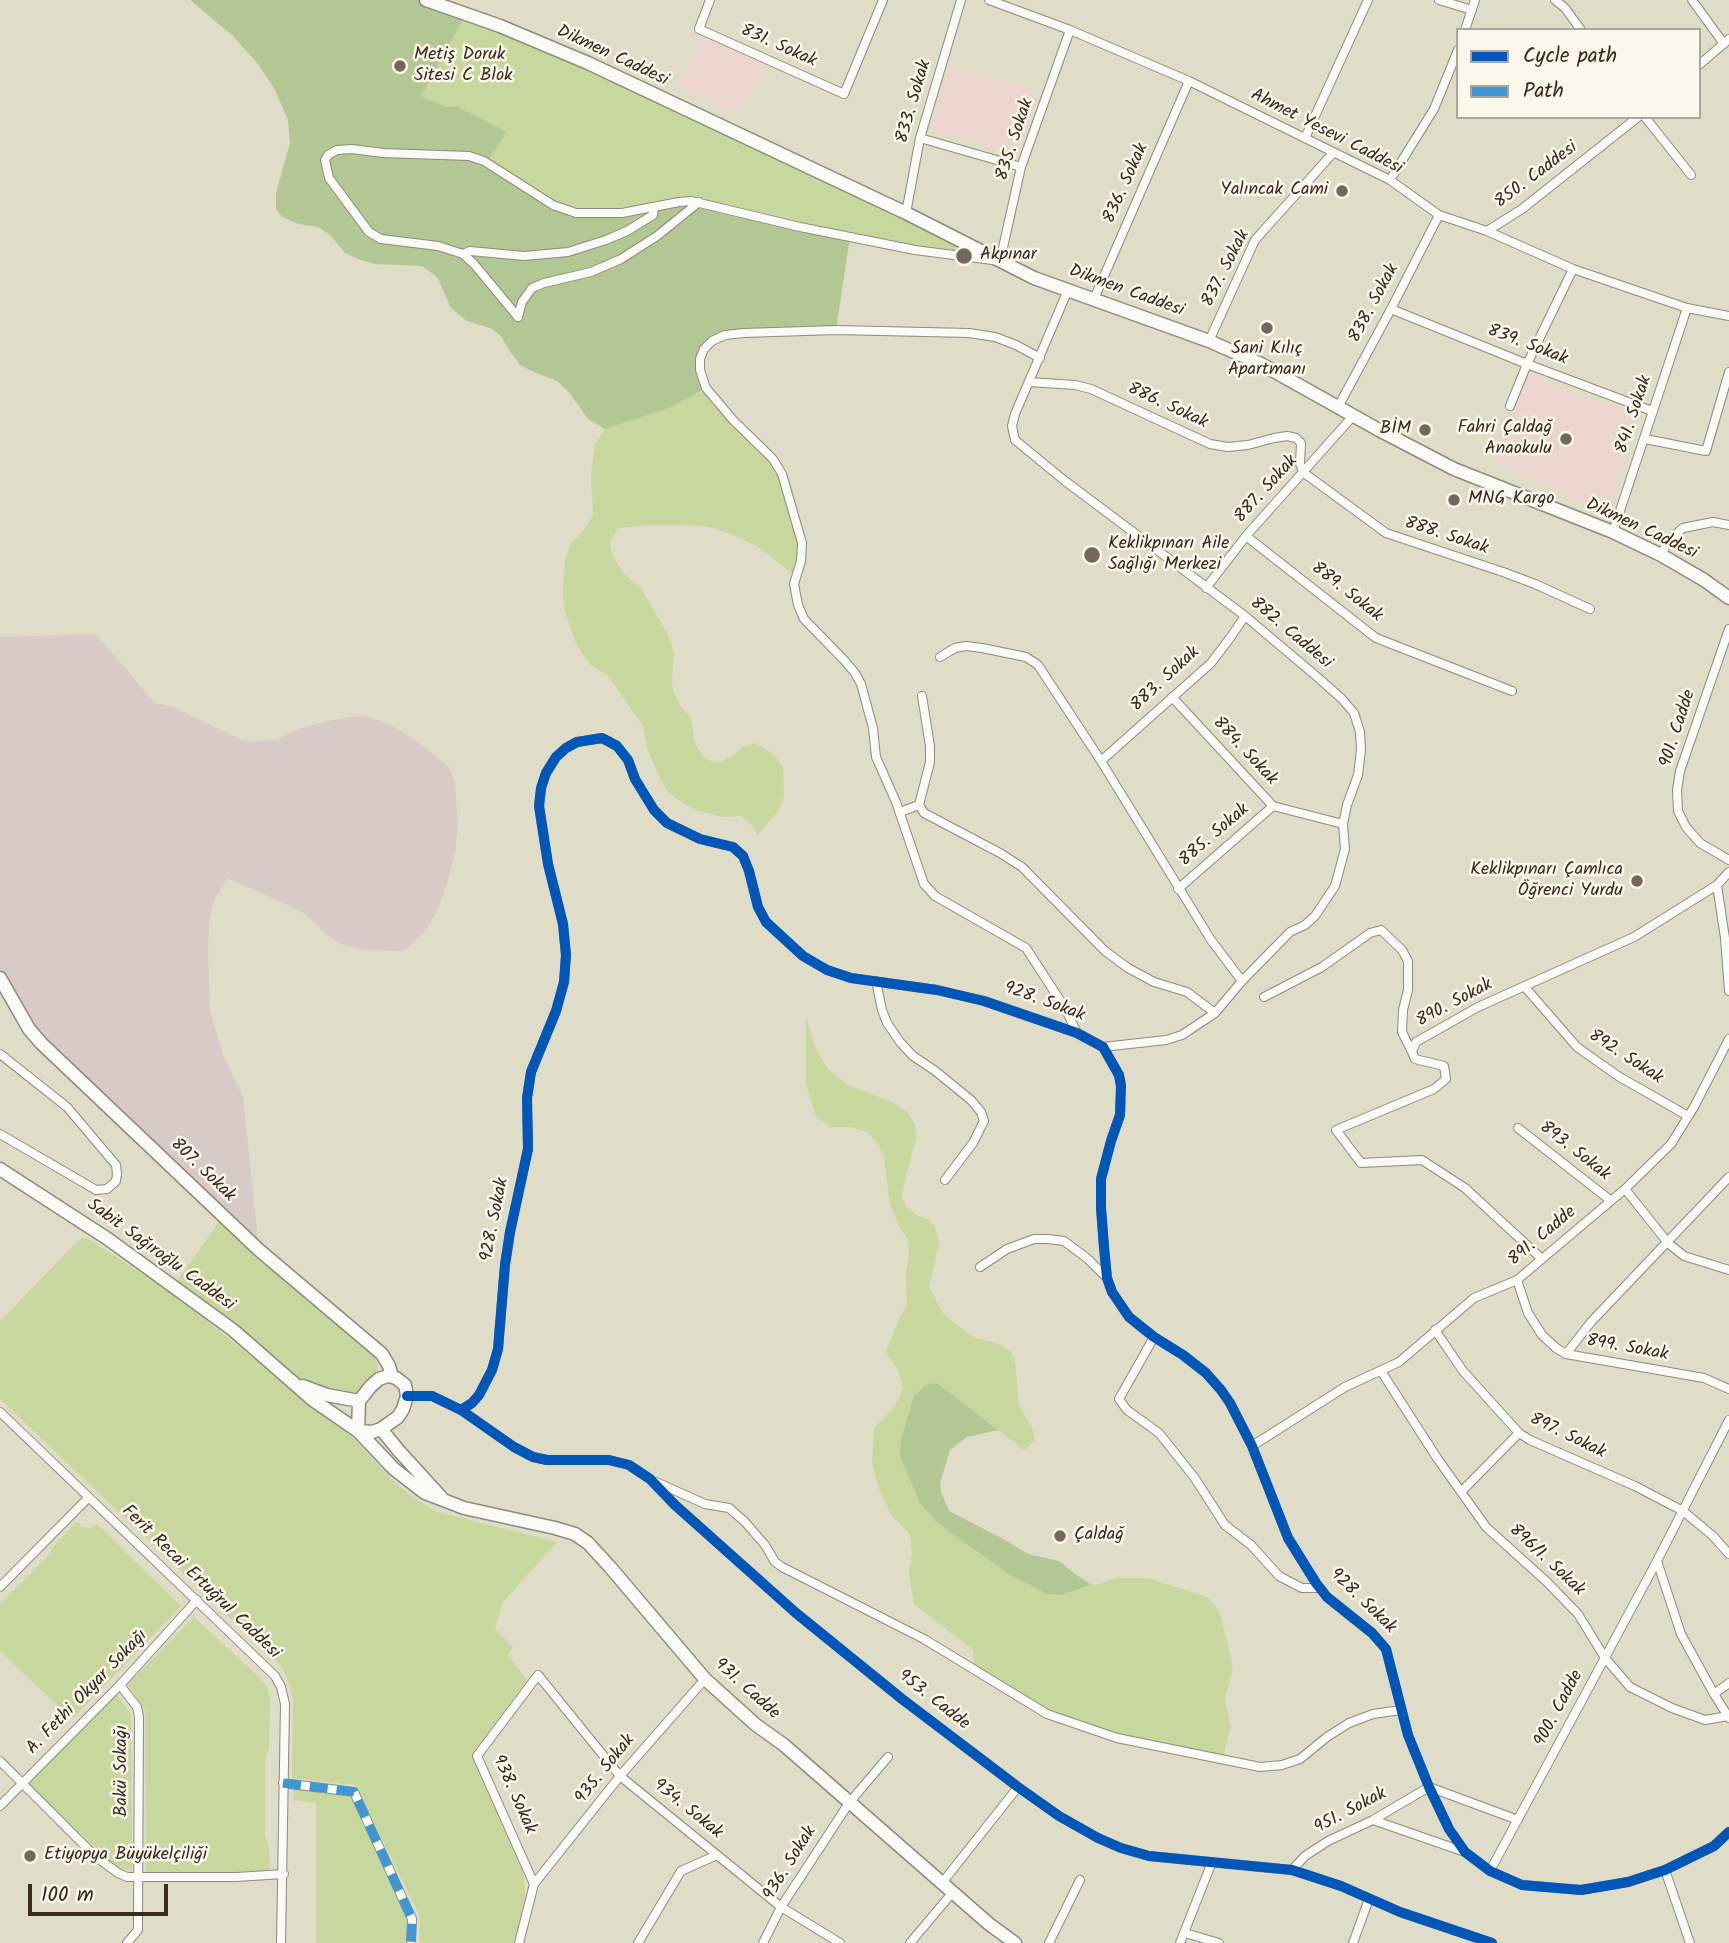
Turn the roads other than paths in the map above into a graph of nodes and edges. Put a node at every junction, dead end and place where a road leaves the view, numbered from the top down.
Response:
1 (426, 0) edge
2 (710, 0) edge
3 (883, 0) edge
4 (961, 0) edge
5 (989, 0) edge
6 (1368, 0) edge
7 (1439, 0) edge
8 (1475, 0) edge
9 (1555, 0) edge
10 (1692, 0) edge
11 (1472, 10) junction
12 (1466, 28) edge
13 (1579, 28) edge
14 (1070, 30) junction
15 (1726, 41) edge
16 (1456, 55) edge
17 (1701, 63) edge
18 (1189, 81) junction
19 (1635, 119) edge
20 (1646, 119) edge
21 (920, 138) junction
22 (1305, 138) junction
23 (1334, 153) junction
24 (1021, 167) junction
25 (1691, 175) dead end
26 (1390, 180) junction
27 (699, 202) junction
28 (654, 208) junction
29 (906, 213) junction
30 (1439, 215) junction
31 (1488, 231) junction
32 (463, 254) junction
33 (1000, 261) junction
34 (1573, 269) junction
35 (1068, 290) junction
36 (1094, 299) junction
37 (1687, 308) junction
38 (1391, 309) junction
39 (1729, 316) edge
40 (1209, 341) junction
41 (1040, 358) junction
42 (1527, 364) junction
43 (1729, 372) edge
44 (1029, 382) junction
45 (1510, 406) dead end
46 (1338, 407) junction
47 (1652, 411) junction
48 (1353, 416) junction
49 (1645, 439) junction
50 (1304, 473) junction
51 (1729, 525) edge
52 (1613, 532) junction
53 (1246, 537) junction
54 (1661, 555) junction
55 (1206, 588) junction
56 (1729, 598) edge
57 (1590, 610) dead end
58 (1245, 616) junction
59 (1729, 629) edge
60 (940, 657) dead end
61 (1512, 691) dead end
62 (922, 696) dead end
63 (1172, 697) junction
64 (1101, 761) junction
65 (919, 805) junction
66 (1273, 806) junction
67 (900, 813) junction
68 (1343, 824) junction
69 (1729, 860) edge
70 (1729, 872) edge
71 (1717, 885) junction
72 (1178, 889) junction
73 (0, 978) edge
74 (876, 981) junction
75 (1242, 981) junction
76 (1524, 986) junction
77 (1729, 991) edge
78 (1264, 997) dead end
79 (1215, 1013) junction
80 (1077, 1033) junction
81 (1729, 1039) edge
82 (1103, 1047) junction
83 (1412, 1052) junction
84 (0, 1054) edge
85 (1688, 1116) junction
86 (1517, 1128) dead end
87 (0, 1134) edge
88 (0, 1169) edge
89 (1729, 1177) edge
90 (944, 1180) dead end
91 (1625, 1189) junction
92 (1610, 1200) junction
93 (1668, 1243) junction
94 (1542, 1259) junction
95 (980, 1267) dead end
96 (1729, 1270) edge
97 (1107, 1278) junction
98 (1517, 1280) junction
99 (1435, 1330) junction
100 (1154, 1337) junction
101 (1566, 1354) junction
102 (1381, 1371) junction
103 (392, 1377) junction
104 (293, 1382) junction
105 (1729, 1389) edge
106 (407, 1396) junction
107 (359, 1402) junction
108 (461, 1410) junction
109 (0, 1412) edge
110 (1729, 1420) edge
111 (381, 1429) junction
112 (358, 1432) junction
113 (1519, 1433) junction
114 (1252, 1446) junction
115 (650, 1479) junction
116 (1461, 1492) junction
117 (88, 1498) junction
118 (443, 1500) junction
119 (1684, 1511) junction
120 (1729, 1554) edge
121 (1657, 1561) junction
122 (0, 1587) edge
123 (1320, 1588) junction
124 (197, 1600) junction
125 (1605, 1658) junction
126 (538, 1675) joint
127 (705, 1679) junction
128 (1729, 1683) edge
129 (120, 1685) junction
130 (1714, 1694) junction
131 (1401, 1710) junction
132 (1728, 1717) edge
133 (888, 1757) dead end
134 (0, 1761) edge
135 (620, 1776) junction
136 (22, 1783) junction
137 (283, 1783) junction
138 (1018, 1787) junction
139 (1429, 1787) junction
140 (849, 1803) junction
141 (0, 1806) edge
142 (1373, 1820) junction
143 (1518, 1820) junction
144 (1729, 1832) edge
145 (1465, 1852) junction
146 (717, 1855) junction
147 (1212, 1862) junction
148 (1292, 1870) junction
149 (1665, 1870) junction
150 (1490, 1871) junction
151 (284, 1874) junction
152 (139, 1877) junction
153 (1080, 1880) dead end
154 (942, 1883) junction
155 (534, 1885) junction
156 (953, 1892) junction
157 (1369, 1899) junction
158 (782, 1907) junction
159 (1185, 1933) junction
160 (127, 1943) edge
161 (281, 1943) edge
162 (411, 1943) edge
163 (519, 1943) edge
164 (638, 1943) edge
165 (763, 1943) edge
166 (840, 1943) edge
167 (910, 1943) edge
168 (1015, 1943) edge
169 (1049, 1943) edge
170 (1180, 1943) edge
171 (1219, 1943) edge
172 (1353, 1943) edge
173 (1492, 1943) edge
174 (1690, 1943) edge

1 - 29 main road, Dikmen Caddesi
2 - 3 street, 831. Sokak
4 - 21 street, 833. Sokak
5 - 14 street, Ahmet Yesevi Caddesi
6 - 22 street
7 - 11 street
8 - 11 street
9 - 13 street
10 - 15 street
11 - 12 street
14 - 18 street, Ahmet Yesevi Caddesi
14 - 24 street, 835. Sokak
15 - 17 street
16 - 26 street
18 - 22 street, Ahmet Yesevi Caddesi
18 - 36 street, 836. Sokak
19 - 31 street, 850. Caddesi
20 - 25 street
21 - 24 street
21 - 29 street, 833. Sokak
22 - 23 street, Ahmet Yesevi Caddesi
23 - 26 street, Ahmet Yesevi Caddesi
23 - 40 street, 837. Sokak
24 - 33 street, 835. Sokak
26 - 30 street, Ahmet Yesevi Caddesi
27 - 28 street
27 - 32 street
27 - 33 street
28 - 32 street
28 - 32 street
29 - 33 main road, Dikmen Caddesi
30 - 31 street, Ahmet Yesevi Caddesi
30 - 38 street, 838. Sokak
31 - 34 street, Ahmet Yesevi Caddesi
33 - 35 main road, Dikmen Caddesi
34 - 37 street, Ahmet Yesevi Caddesi
34 - 42 street
35 - 36 main road, Dikmen Caddesi
35 - 41 street, 882. Caddesi
36 - 40 main road, Dikmen Caddesi
37 - 39 street, Ahmet Yesevi Caddesi
37 - 47 street, 841. Sokak
38 - 42 street, 839. Sokak
38 - 46 street, 838. Sokak
40 - 46 main road, Dikmen Caddesi
41 - 44 street, 882. Caddesi
41 - 67 street
42 - 45 street
42 - 47 street, 839. Sokak
43 - 49 street
44 - 50 street, 886. Sokak
44 - 55 street, 882. Caddesi
46 - 48 main road, Dikmen Caddesi
47 - 49 street, 841. Sokak
48 - 50 street, 887. Sokak
48 - 52 main road, Dikmen Caddesi
49 - 52 street, 841. Sokak
50 - 53 street, 887. Sokak
50 - 57 street, 888. Sokak
51 - 54 street
52 - 54 main road, Dikmen Caddesi
53 - 55 street, 887. Sokak
53 - 61 street, 889. Sokak
54 - 56 main road, Dikmen Caddesi
55 - 58 street, 882. Caddesi
58 - 63 street, 883. Sokak
58 - 68 street, 882. Caddesi
59 - 69 street, 901. Cadde
60 - 64 street
62 - 65 street
63 - 64 street, 883. Sokak
63 - 66 street, 884. Sokak
64 - 72 street
65 - 67 street
65 - 79 street
66 - 68 street, 884. Sokak
66 - 72 street, 885. Sokak
67 - 80 street
68 - 75 street, 882. Caddesi
70 - 71 street, 890. Sokak
71 - 76 street, 890. Sokak
71 - 77 street
72 - 75 street
73 - 103 main road, 807. Sokak
74 - 80 street, 928. Sokak
74 - 90 street
74 - 108 street, 928. Sokak
75 - 79 street, 882. Caddesi
76 - 83 street, 890. Sokak
76 - 85 street, 892. Sokak
78 - 83 street
79 - 82 street, 882. Caddesi
80 - 82 street, 928. Sokak
81 - 85 street, 891. Cadde
82 - 97 street, 928. Sokak
83 - 94 street, 890. Sokak
84 - 87 street
85 - 91 street, 891. Cadde
86 - 92 street, 893. Sokak
88 - 104 main road, Sabit Sağıroğlu Caddesi
89 - 93 street
91 - 92 street, 891. Cadde
91 - 93 street
92 - 94 street, 891. Cadde
93 - 96 street
93 - 101 street
94 - 98 street, 891. Cadde
95 - 97 street
97 - 100 street, 928. Sokak
98 - 99 street, 891. Cadde
98 - 101 street, 899. Sokak
99 - 102 street, 891. Cadde
99 - 113 street, 897. Sokak
100 - 114 street, 928. Sokak
100 - 123 street
101 - 105 street, 899. Sokak
102 - 114 street, 891. Cadde
102 - 116 street, 896/1. Sokak
103 - 106 main road
103 - 107 main road
104 - 107 main road, Sabit Sağıroğlu Caddesi
104 - 112 main road, Sabit Sağıroğlu Caddesi
106 - 108 street, 953. Cadde
106 - 111 main road
107 - 112 main road
108 - 115 street, 953. Cadde
109 - 117 street, Ferit Recai Ertuğrul Caddesi
110 - 119 street, 900. Cadde
111 - 112 main road
111 - 118 main road, 931. Cadde
112 - 118 main road, 931. Cadde
113 - 116 street
113 - 119 street, 897. Sokak
114 - 123 street, 928. Sokak
115 - 131 street
115 - 138 street, 953. Cadde
116 - 125 street, 896/1. Sokak
117 - 122 street
117 - 124 street, Ferit Recai Ertuğrul Caddesi
118 - 127 main road, 931. Cadde
119 - 120 street, 897. Sokak
119 - 121 street, 900. Cadde
121 - 125 street, 900. Cadde
121 - 130 street
123 - 131 street, 928. Sokak
124 - 129 street, A. Fethi Okyar Sokağı
124 - 137 street, Ferit Recai Ertuğrul Caddesi
125 - 132 street, 896/1. Sokak
125 - 143 street, 900. Cadde
126 - 135 street, 934. Sokak
126 - 155 street, 938. Sokak
127 - 135 street, 935. Sokak
127 - 140 main road, 931. Cadde
128 - 130 street
129 - 136 street, A. Fethi Okyar Sokağı
129 - 152 street, Bakü Sokağı
130 - 132 street
131 - 139 street, 928. Sokak
133 - 140 street, 936. Sokak
134 - 136 street
135 - 146 street, 934. Sokak
135 - 155 street, 935. Sokak
136 - 141 street, A. Fethi Okyar Sokağı
136 - 152 street
137 - 151 street, Ferit Recai Ertuğrul Caddesi
137 - 162 street
138 - 147 street, 953. Cadde
138 - 154 street
139 - 142 street, 951. Sokak
139 - 143 street
139 - 145 street, 928. Sokak
140 - 154 main road, 931. Cadde
140 - 158 street, 936. Sokak
142 - 145 street
142 - 148 street, 951. Sokak
143 - 150 street, 900. Cadde
144 - 149 street, 928. Sokak
145 - 150 street, 928. Sokak
146 - 158 street, 934. Sokak
146 - 164 street
147 - 148 street, 953. Cadde
147 - 159 street
148 - 157 street, 953. Cadde
149 - 150 street, 928. Sokak
149 - 174 street
151 - 152 street
151 - 161 street, Ferit Recai Ertuğrul Caddesi
152 - 160 street, Bakü Sokağı
153 - 169 street
154 - 156 main road, 931. Cadde
155 - 163 street
156 - 167 street
156 - 168 main road, 931. Cadde
157 - 172 street
157 - 173 street, 953. Cadde
158 - 165 street, 936. Sokak
158 - 166 street, 934. Sokak
159 - 170 street
159 - 171 street

